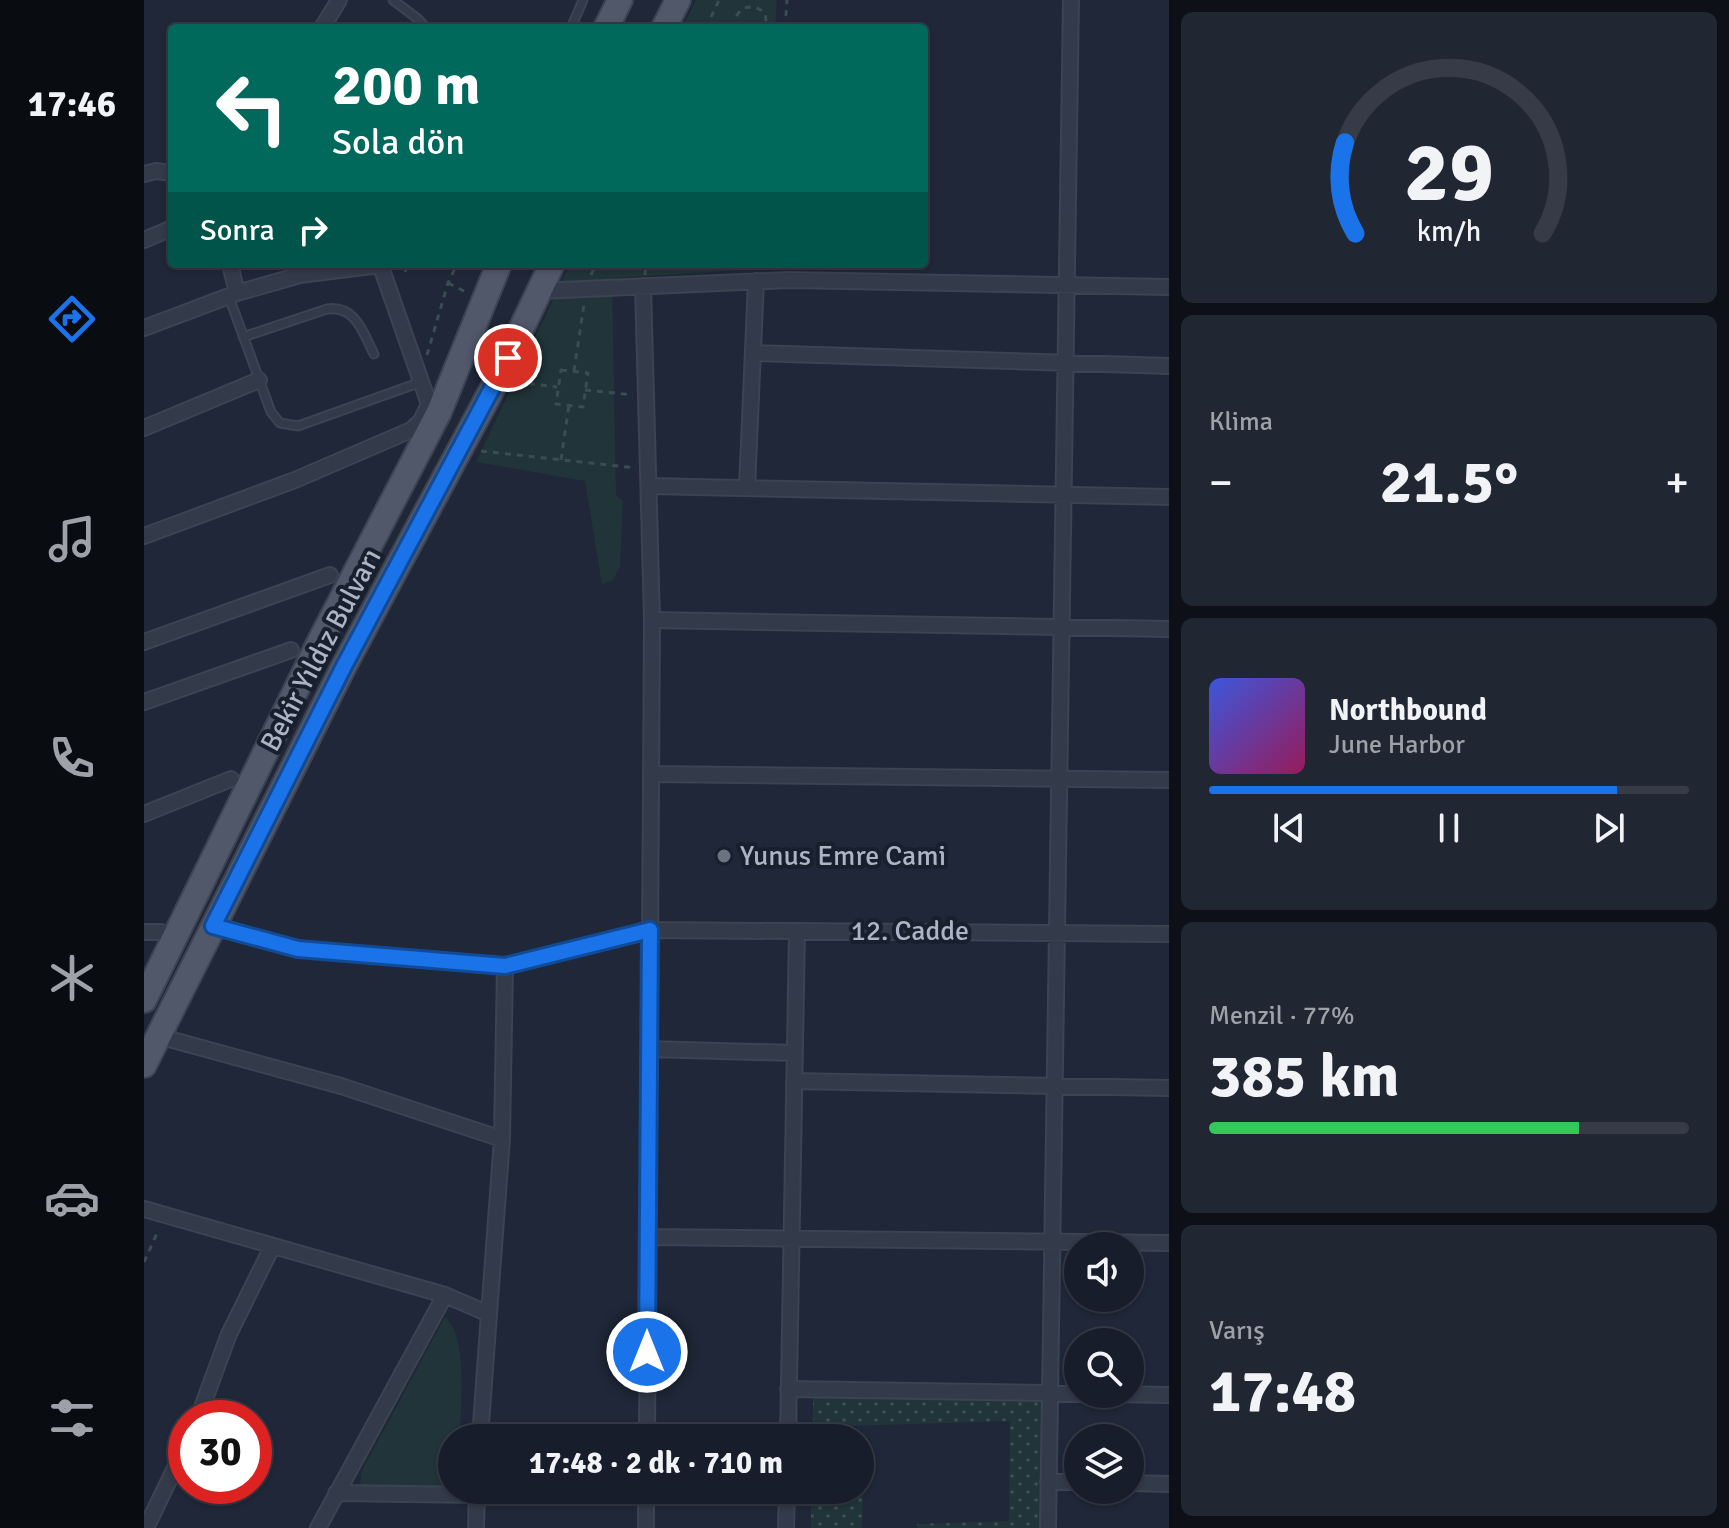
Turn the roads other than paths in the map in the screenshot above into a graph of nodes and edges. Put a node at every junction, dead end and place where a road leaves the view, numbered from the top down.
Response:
1 (339, 0) edge
2 (393, 0) edge
3 (583, 0) edge
4 (620, 0) edge
5 (678, 0) edge
6 (1071, 0) edge
7 (324, 24) edge
8 (422, 24) edge
9 (573, 24) edge
10 (608, 24) edge
11 (666, 24) edge
12 (168, 172) edge
13 (144, 174) edge
14 (168, 230) edge
15 (144, 240) edge
16 (230, 268) edge
17 (356, 268) edge
18 (381, 268) edge
19 (497, 268) edge
20 (550, 268) edge
21 (789, 268) edge
22 (788, 280) junction
23 (756, 281) junction
24 (1067, 285) junction
25 (643, 286) junction
26 (1169, 287) edge
27 (539, 291) junction
28 (233, 295) junction
29 (144, 328) edge
30 (243, 337) junction
31 (753, 353) junction
32 (374, 354) dead end
33 (1066, 365) junction
34 (1169, 366) edge
35 (421, 379) junction
36 (259, 380) junction
37 (434, 408) junction
38 (144, 428) edge
39 (649, 486) junction
40 (747, 488) junction
41 (1064, 495) junction
42 (1169, 497) edge
43 (144, 536) edge
44 (330, 575) dead end
45 (652, 620) junction
46 (1063, 627) junction
47 (1169, 629) edge
48 (144, 642) edge
49 (291, 650) dead end
50 (144, 702) edge
51 (651, 774) junction
52 (231, 779) dead end
53 (1060, 779) junction
54 (1169, 780) edge
55 (144, 814) edge
56 (213, 926) junction
57 (650, 930) junction
58 (797, 931) junction
59 (144, 932) edge
60 (1057, 932) junction
61 (1169, 934) edge
62 (175, 938) junction
63 (505, 966) junction
64 (144, 1000) edge
65 (158, 1036) junction
66 (649, 1049) junction
67 (794, 1053) junction
68 (144, 1065) edge
69 (794, 1081) junction
70 (1054, 1086) junction
71 (1169, 1088) edge
72 (502, 1139) junction
73 (144, 1209) edge
74 (648, 1237) junction
75 (791, 1238) junction
76 (1051, 1241) junction
77 (1169, 1243) edge
78 (272, 1247) junction
79 (445, 1295) junction
80 (489, 1314) junction
81 (788, 1389) junction
82 (1049, 1394) junction
83 (1169, 1395) edge
84 (205, 1400) edge
85 (481, 1424) edge
86 (647, 1424) edge
87 (788, 1424) edge
88 (168, 1482) edge
89 (1048, 1482) junction
90 (1064, 1482) edge
91 (1144, 1483) edge
92 (1169, 1484) edge
93 (336, 1493) junction
94 (438, 1493) edge
95 (476, 1504) edge
96 (646, 1504) edge
97 (787, 1504) edge
98 (146, 1528) edge
99 (318, 1528) edge
100 (476, 1528) edge
101 (646, 1528) edge
102 (786, 1528) edge
103 (1048, 1528) edge

1 - 7 street
2 - 8 lane
3 - 9 lane
4 - 10 main road
5 - 11 main road
6 - 24 street
12 - 13 street
14 - 15 street
16 - 28 street
17 - 28 street
18 - 35 street
19 - 37 main road, Bekir Yıldız Bulvarı
20 - 27 main road, Bekir Yıldız Bulvarı
21 - 22 street
22 - 23 street
22 - 24 street
23 - 25 street
23 - 31 street
24 - 26 street
24 - 33 street
25 - 27 street
25 - 39 street
27 - 56 main road, Bekir Yıldız Bulvarı
28 - 29 street
28 - 30 lane
30 - 32 lane
30 - 36 lane
31 - 33 street
31 - 40 street
33 - 34 street
33 - 41 street
35 - 36 lane
35 - 37 street
36 - 38 street
37 - 43 street
37 - 62 main road, Bekir Yıldız Bulvarı
39 - 40 street
39 - 45 street
40 - 41 street
41 - 42 street
41 - 46 street
44 - 48 street
45 - 46 street
45 - 51 street
46 - 47 street
46 - 53 street
49 - 50 street
51 - 53 street
51 - 57 street
52 - 55 street
53 - 54 street
53 - 60 street
56 - 63 street, 12. Cadde
56 - 65 main road, Bekir Yıldız Bulvarı
57 - 58 street, 12. Cadde
57 - 63 street, 12. Cadde
57 - 66 street
58 - 60 street, 12. Cadde
58 - 67 street
59 - 62 street
60 - 61 street, 12. Cadde
60 - 70 street
62 - 64 main road, Bekir Yıldız Bulvarı
63 - 72 street
65 - 68 main road, Bekir Yıldız Bulvarı
65 - 72 street
66 - 67 street
66 - 74 street
67 - 69 street
69 - 70 street
69 - 75 street
70 - 71 street
70 - 76 street
72 - 80 street
73 - 78 street
74 - 75 street
74 - 86 street
75 - 76 street
75 - 81 street
76 - 77 street
76 - 82 street
78 - 79 street
78 - 84 street
79 - 80 street
79 - 93 street
80 - 85 street
81 - 82 street
81 - 87 street
82 - 83 street
82 - 89 street
88 - 98 street
89 - 90 street
89 - 103 street
91 - 92 street
93 - 94 street
93 - 99 street
95 - 100 street
96 - 101 street
97 - 102 street

